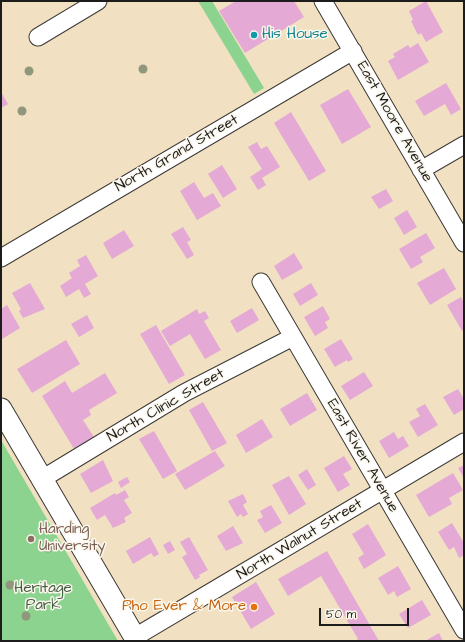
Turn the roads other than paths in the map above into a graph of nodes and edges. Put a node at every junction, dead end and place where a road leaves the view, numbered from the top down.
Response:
1 (98, 1) edge
2 (323, 1) edge
3 (38, 37) dead end
4 (352, 51) junction
5 (464, 145) edge
6 (421, 170) junction
7 (464, 243) edge
8 (1, 258) edge
9 (261, 282) dead end
10 (293, 337) junction
11 (1, 409) edge
12 (464, 442) edge
13 (42, 479) junction
14 (382, 490) junction
15 (464, 630) edge
16 (136, 639) edge

1 - 3 street
2 - 4 street, East Moore Avenue
4 - 6 street, East Moore Avenue
4 - 8 street, North Grand Street
5 - 6 street
6 - 7 street, East Moore Avenue
9 - 10 street, East River Avenue
10 - 13 street, North Clinic Street
10 - 14 street, East River Avenue
11 - 13 main road
12 - 14 street, North Walnut Street
13 - 16 main road
14 - 15 street, East River Avenue
14 - 16 street, North Walnut Street

